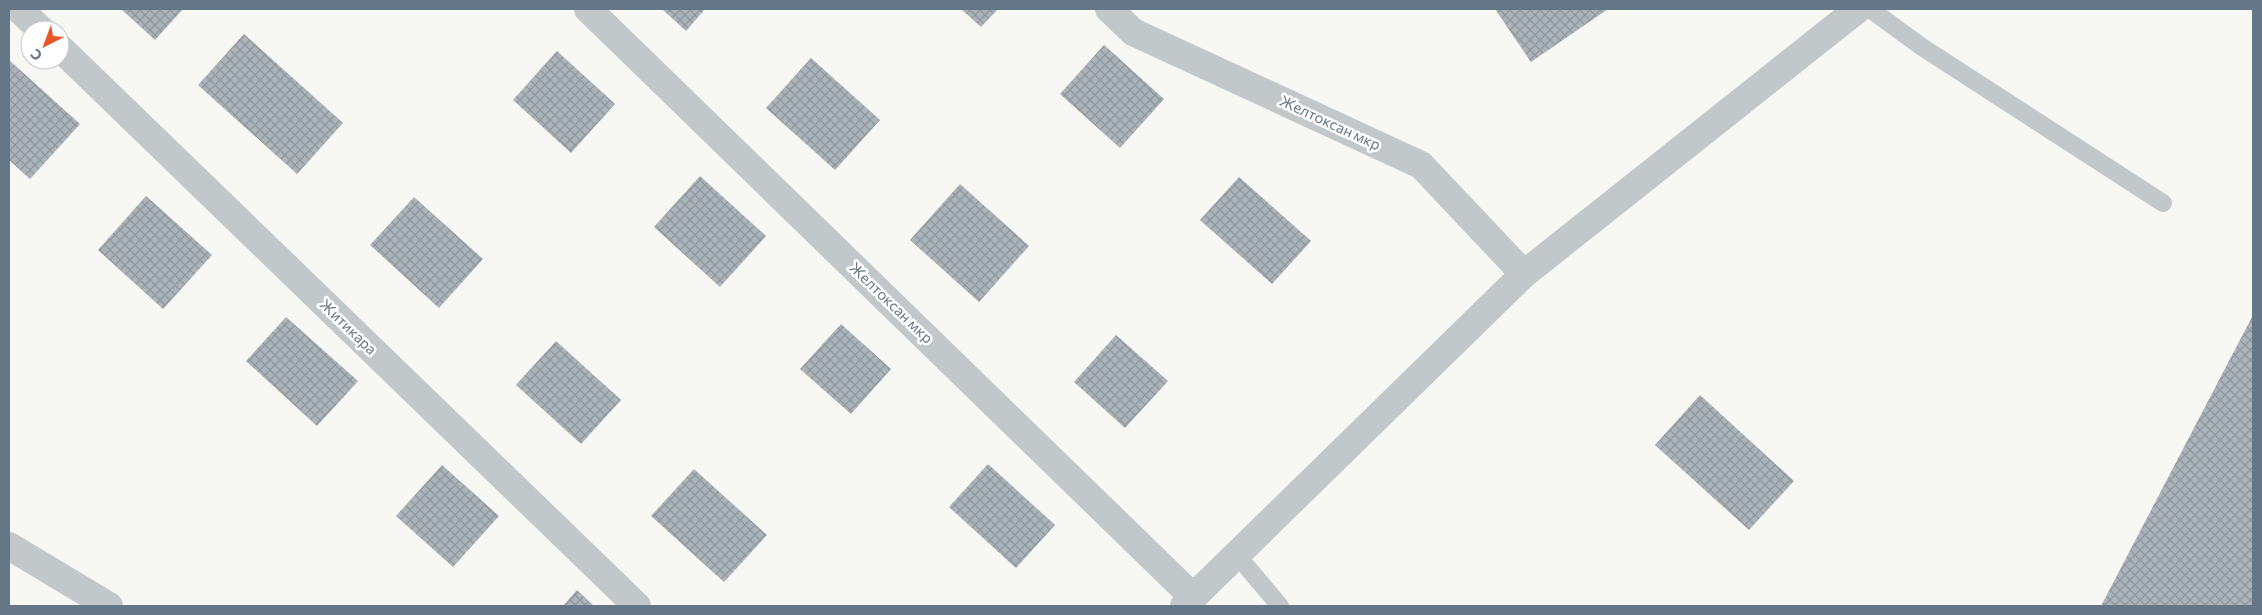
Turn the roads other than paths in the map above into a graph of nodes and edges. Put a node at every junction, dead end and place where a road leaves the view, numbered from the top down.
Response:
1 (19, 9) edge
2 (588, 9) edge
3 (1109, 9) edge
4 (1858, 9) edge
5 (1870, 9) edge
6 (31, 20) edge
7 (70, 58) edge
8 (2163, 202) dead end
9 (1524, 274) junction
10 (9, 546) edge
11 (1236, 554) junction
12 (1189, 602) edge
13 (109, 606) edge
14 (637, 606) edge
15 (1280, 606) edge

1 - 6 street
2 - 12 street, Желтоксан мкр
3 - 9 street, Желтоксан мкр
4 - 9 street
5 - 8 lane
7 - 14 street, Житикара
9 - 11 street
10 - 13 street
11 - 12 street
11 - 15 lane

